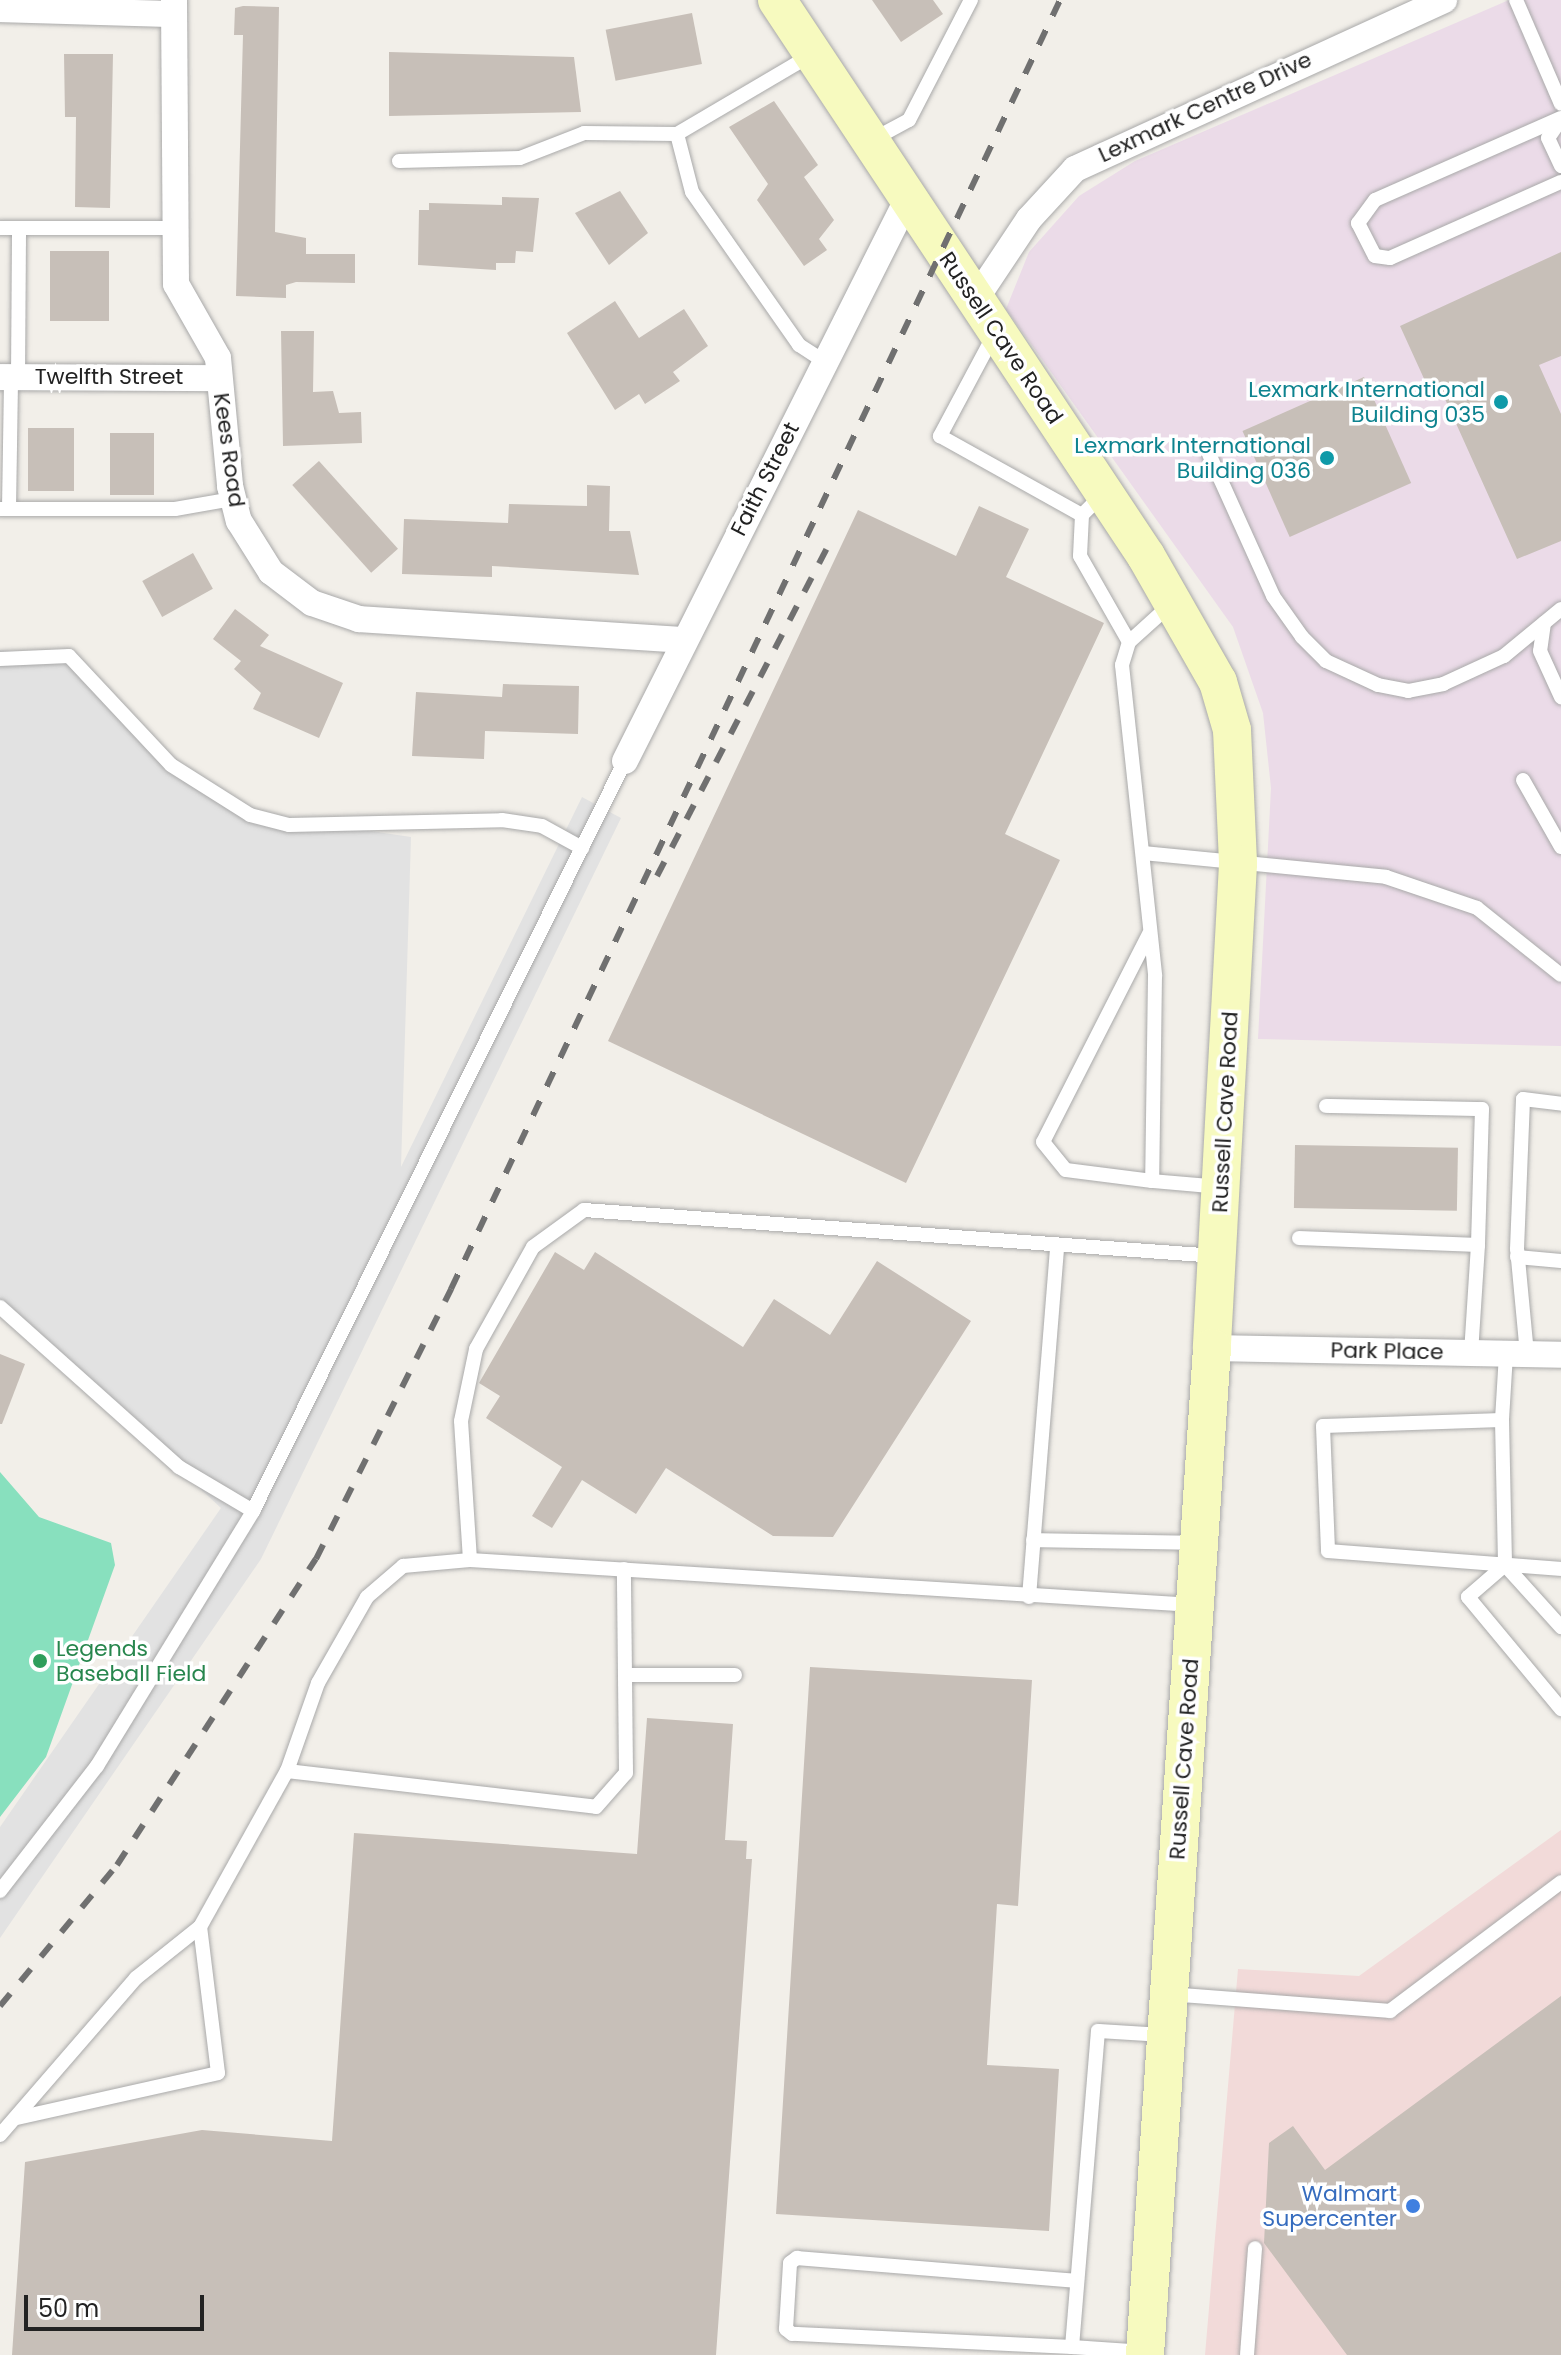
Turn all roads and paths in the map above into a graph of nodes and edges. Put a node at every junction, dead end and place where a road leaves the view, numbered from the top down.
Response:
1 (777, 0) edge
2 (971, 0) edge
3 (1444, 0) edge
4 (1516, 0) edge
5 (174, 7) edge
6 (0, 9) edge
7 (813, 53) junction
8 (1561, 104) edge
9 (1561, 118) edge
10 (677, 134) junction
11 (870, 141) junction
12 (399, 161) dead end
13 (1561, 166) edge
14 (1561, 182) edge
15 (908, 198) junction
16 (0, 228) edge
17 (19, 228) junction
18 (173, 228) junction
19 (986, 315) junction
20 (825, 362) junction
21 (10, 377) edge
22 (219, 378) junction
23 (1209, 454) dead end
24 (233, 499) junction
25 (1093, 504) junction
26 (4, 509) edge
27 (1173, 602) junction
28 (1561, 609) edge
29 (1544, 623) junction
30 (684, 640) junction
31 (1129, 642) junction
32 (0, 659) edge
33 (1561, 697) edge
34 (625, 761) joint
35 (1523, 780) dead end
36 (1561, 847) edge
37 (582, 848) junction
38 (1143, 853) junction
39 (1238, 864) junction
40 (1149, 934) junction
41 (1561, 975) edge
42 (1561, 1104) edge
43 (1326, 1106) dead end
44 (1152, 1181) junction
45 (1221, 1187) junction
46 (1299, 1238) dead end
47 (1478, 1245) junction
48 (1057, 1249) junction
49 (1217, 1256) junction
50 (1517, 1257) junction
51 (1561, 1261) edge
52 (0, 1307) edge
53 (1212, 1348) junction
54 (1471, 1353) junction
55 (1516, 1354) junction
56 (1561, 1355) edge
57 (1502, 1420) junction
58 (253, 1511) junction
59 (1033, 1540) junction
60 (1199, 1543) junction
61 (470, 1560) junction
62 (1505, 1565) junction
63 (624, 1569) junction
64 (1561, 1569) edge
65 (1029, 1597) junction
66 (1194, 1605) junction
67 (1561, 1627) edge
68 (625, 1675) junction
69 (735, 1675) dead end
70 (1561, 1709) edge
71 (287, 1771) junction
72 (1561, 1882) edge
73 (0, 1891) edge
74 (200, 1927) junction
75 (1167, 1994) junction
76 (1165, 2035) junction
77 (17, 2118) junction
78 (0, 2135) edge
79 (1255, 2248) dead end
80 (1077, 2281) junction
81 (1072, 2347) junction
82 (1145, 2354) edge
83 (1247, 2355) edge

1 - 7 street, Russell Cave Road
2 - 11 lane
3 - 19 street, Lexmark Centre Drive
4 - 8 lane
5 - 6 street
5 - 18 street, Kees Road
7 - 10 lane
7 - 11 street, Russell Cave Road
9 - 13 lane
9 - 14 lane
10 - 12 lane
10 - 20 lane
11 - 15 street, Russell Cave Road
15 - 19 street, Russell Cave Road
15 - 20 street, Faith Street
16 - 17 lane
17 - 18 lane
17 - 21 lane
18 - 22 street, Kees Road
19 - 25 street, Russell Cave Road
19 - 25 lane
20 - 30 street, Faith Street
21 - 22 street, Twelfth Street
21 - 26 lane
22 - 24 street, Kees Road
23 - 29 lane
24 - 26 lane
24 - 30 street, Kees Road
25 - 27 street, Russell Cave Road
25 - 31 lane
27 - 31 lane
27 - 39 street, Russell Cave Road
28 - 29 lane
29 - 33 lane
30 - 34 street, Faith Street
31 - 38 lane
32 - 37 lane
34 - 37 lane
35 - 36 lane
37 - 58 lane
38 - 39 lane
38 - 40 lane
39 - 41 lane
39 - 45 street, Russell Cave Road
40 - 44 lane
40 - 44 lane
42 - 50 lane
43 - 47 lane
44 - 45 lane
45 - 49 street, Russell Cave Road
46 - 47 lane
47 - 54 lane
48 - 49 lane
48 - 59 lane
48 - 61 lane
49 - 53 street, Russell Cave Road
50 - 51 lane
50 - 55 lane
52 - 58 lane
53 - 54 street, Park Place
53 - 60 street, Russell Cave Road
54 - 55 street, Park Place
55 - 56 street, Park Place
55 - 57 lane
57 - 62 lane
57 - 62 lane
58 - 73 lane
59 - 60 lane
59 - 65 lane
60 - 66 street, Russell Cave Road
61 - 63 lane
61 - 71 lane
62 - 64 lane
62 - 67 lane
62 - 70 lane
63 - 65 lane
63 - 68 lane
65 - 66 lane
66 - 75 street, Russell Cave Road
68 - 69 lane
68 - 71 lane
71 - 74 lane
72 - 75 lane
74 - 77 lane
74 - 77 lane
75 - 76 street, Russell Cave Road
76 - 80 lane
76 - 82 street, Russell Cave Road
77 - 78 lane
79 - 83 lane
80 - 81 lane
80 - 81 lane
81 - 82 lane

